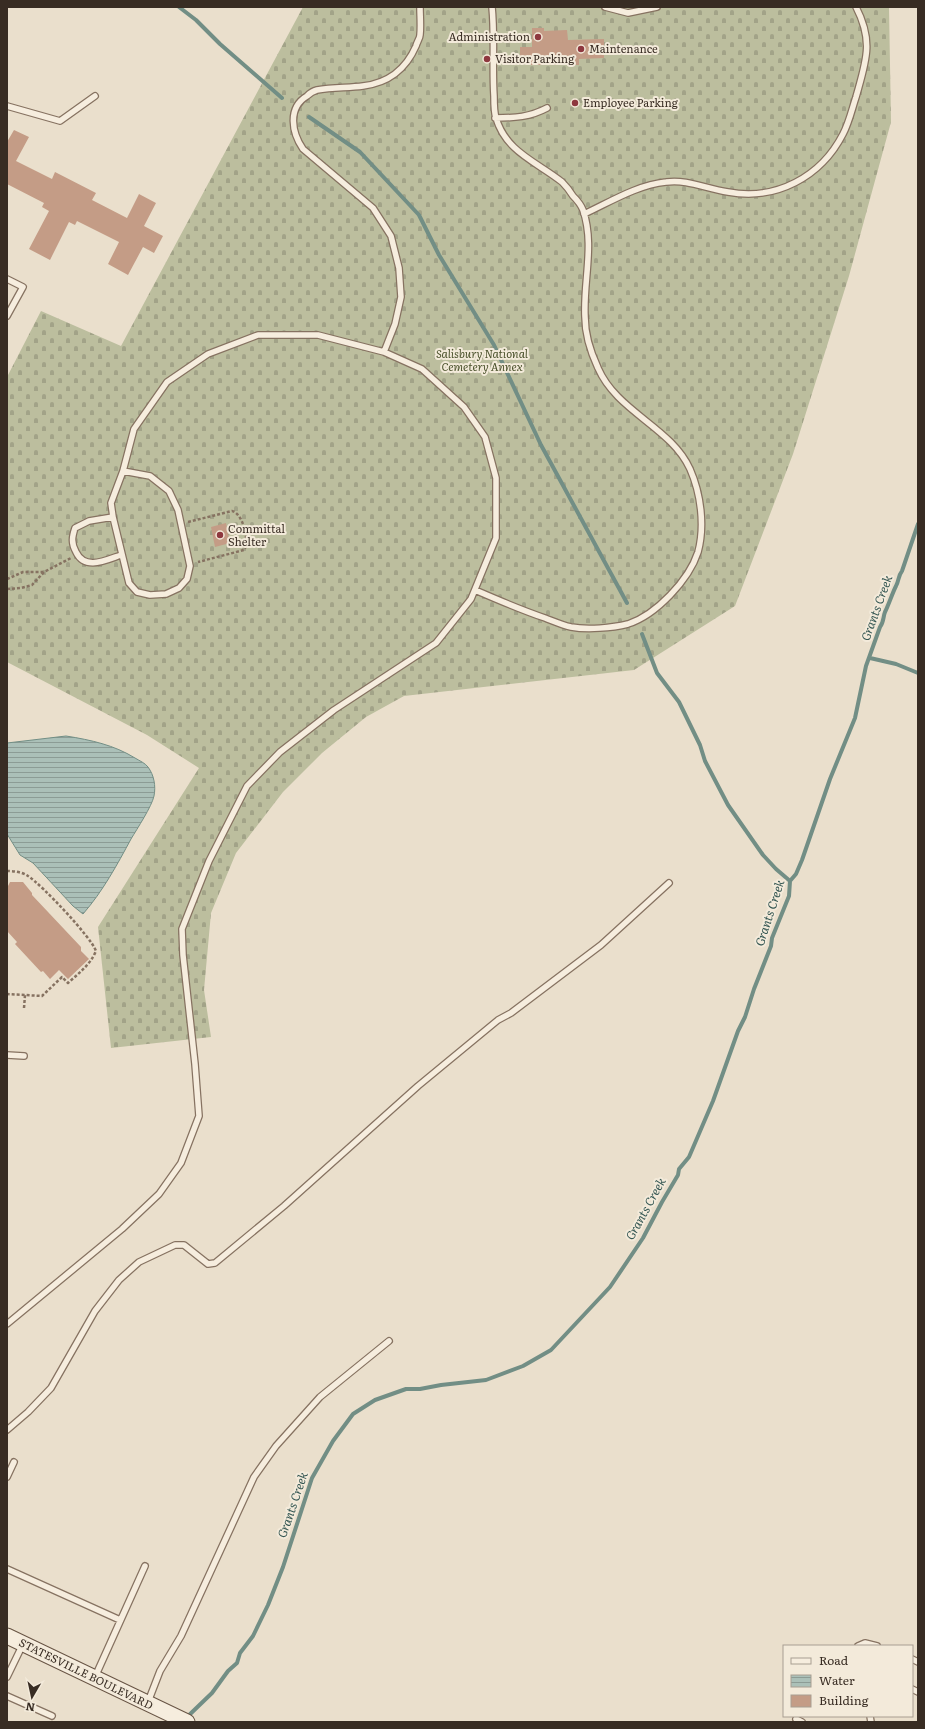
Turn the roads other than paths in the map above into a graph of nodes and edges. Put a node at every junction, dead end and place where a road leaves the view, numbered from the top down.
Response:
1 (420, 7) edge
2 (492, 7) edge
3 (605, 7) edge
4 (657, 7) edge
5 (856, 7) edge
6 (95, 96) dead end
7 (7, 106) edge
8 (547, 108) dead end
9 (495, 118) junction
10 (584, 214) junction
11 (7, 278) edge
12 (7, 316) edge
13 (384, 352) junction
14 (122, 471) junction
15 (113, 517) junction
16 (121, 555) junction
17 (475, 590) junction
18 (668, 883) dead end
19 (7, 1055) edge
20 (24, 1056) dead end
21 (7, 1324) edge
22 (389, 1341) dead end
23 (7, 1430) edge
24 (14, 1462) dead end
25 (7, 1477) edge
26 (145, 1566) dead end
27 (7, 1569) edge
28 (120, 1620) junction
29 (7, 1636) edge
30 (23, 1644) junction
31 (860, 1645) edge
32 (873, 1645) edge
33 (7, 1677) edge
34 (94, 1678) junction
35 (7, 1696) edge
36 (153, 1706) junction
37 (52, 1716) dead end
38 (796, 1719) dead end
39 (187, 1722) edge
40 (802, 1722) edge

1 - 13 lane
2 - 9 lane
3 - 4 lane
5 - 10 lane
6 - 7 lane
8 - 9 lane
9 - 10 lane
10 - 17 lane
11 - 12 lane
13 - 14 lane
13 - 17 lane
14 - 15 lane
14 - 16 lane
15 - 16 lane
15 - 16 lane
17 - 21 lane
18 - 23 lane
19 - 20 lane
22 - 36 lane
24 - 25 lane
26 - 28 lane
27 - 28 lane
28 - 34 lane
29 - 30 main road, STATESVILLE BOULEVARD
30 - 33 lane
30 - 34 main road, STATESVILLE BOULEVARD
31 - 32 lane
34 - 36 main road, STATESVILLE BOULEVARD
35 - 37 lane
36 - 39 main road, STATESVILLE BOULEVARD
38 - 40 lane

